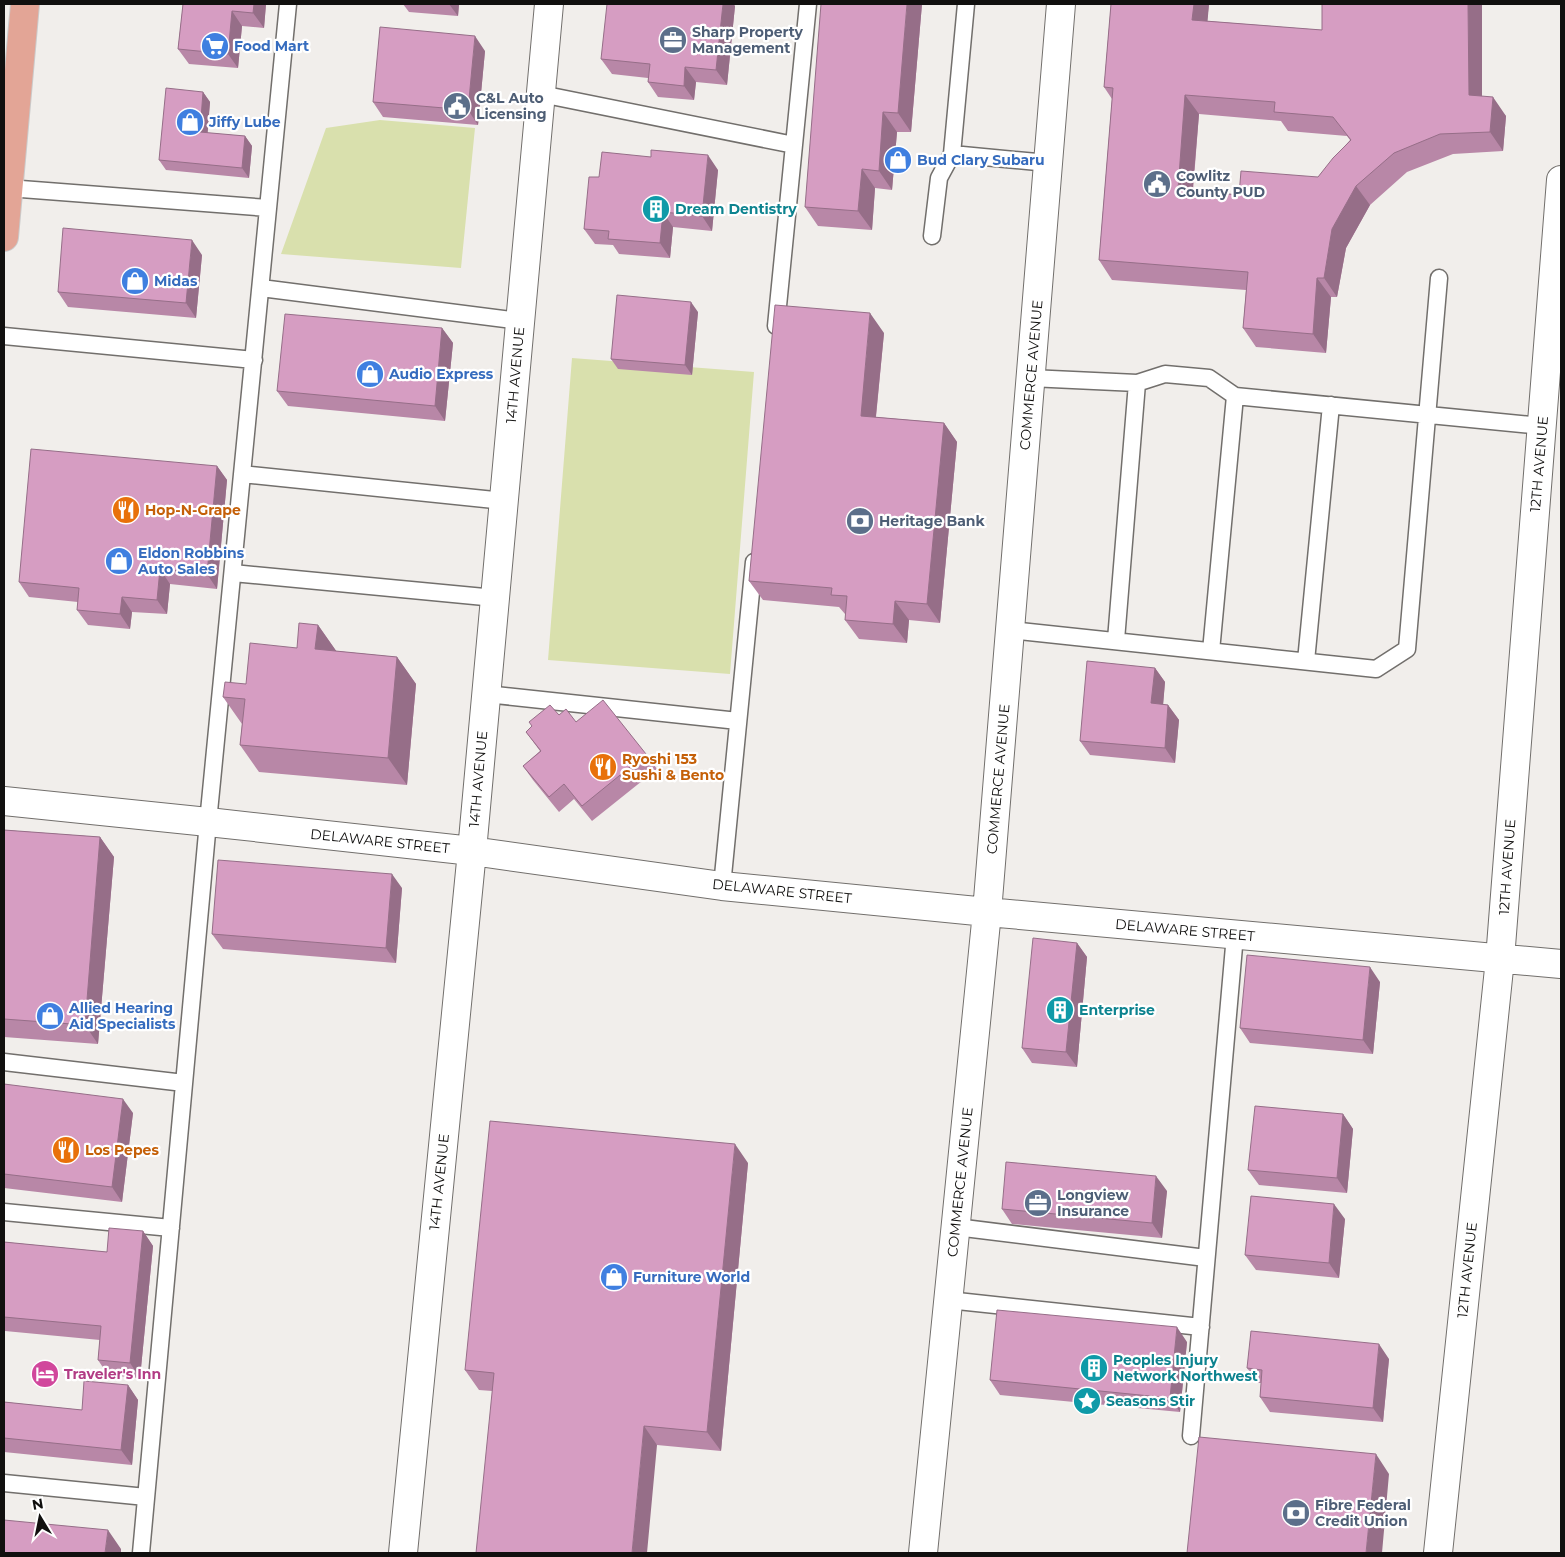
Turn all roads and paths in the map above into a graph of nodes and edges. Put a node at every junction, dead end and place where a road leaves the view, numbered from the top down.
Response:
1 (24, 4) edge
2 (288, 4) edge
3 (549, 4) edge
4 (808, 4) edge
5 (966, 4) edge
6 (1061, 4) edge
7 (541, 94) junction
8 (794, 145) junction
9 (952, 154) junction
10 (1048, 163) junction
11 (1561, 180) edge
12 (8, 188) junction
13 (268, 208) junction
14 (932, 236) dead end
15 (4, 237) edge
16 (1439, 278) dead end
17 (261, 288) junction
18 (1557, 290) edge
19 (520, 321) junction
20 (4, 336) edge
21 (775, 345) edge
22 (254, 360) junction
23 (1030, 378) junction
24 (1137, 383) junction
25 (1553, 390) edge
26 (1235, 396) junction
27 (1331, 405) junction
28 (1426, 414) junction
29 (1542, 426) junction
30 (242, 474) junction
31 (504, 501) junction
32 (755, 551) edge
33 (233, 573) junction
34 (495, 598) junction
35 (1010, 630) junction
36 (1116, 640) junction
37 (1211, 651) junction
38 (1306, 662) junction
39 (486, 694) junction
40 (738, 721) junction
41 (4, 801) edge
42 (208, 822) junction
43 (472, 851) junction
44 (722, 886) junction
45 (987, 912) junction
46 (1235, 935) junction
47 (1500, 959) junction
48 (1561, 964) edge
49 (4, 1062) edge
50 (184, 1083) junction
51 (4, 1212) edge
52 (956, 1227) junction
53 (171, 1228) junction
54 (1206, 1258) junction
55 (948, 1300) junction
56 (1200, 1327) junction
57 (1191, 1436) dead end
58 (4, 1483) edge
59 (146, 1497) junction
60 (141, 1553) edge
61 (403, 1553) edge
62 (923, 1553) edge
63 (1438, 1553) edge

1 - 12 main road
2 - 13 lane
3 - 7 street, 14TH AVENUE
4 - 8 lane
5 - 9 lane
6 - 10 street, COMMERCE AVENUE
7 - 8 lane
7 - 19 street, 14TH AVENUE
8 - 21 lane
9 - 10 lane
9 - 14 lane
10 - 23 street, COMMERCE AVENUE
11 - 18 street, 12TH AVENUE
12 - 13 lane
12 - 15 main road
13 - 17 lane
16 - 28 lane
17 - 19 lane
17 - 22 lane
18 - 25 street, 12TH AVENUE
19 - 31 street, 14TH AVENUE
20 - 22 lane
22 - 30 lane
23 - 24 lane
23 - 35 street, COMMERCE AVENUE
24 - 26 lane
24 - 36 lane
25 - 29 street, 12TH AVENUE
26 - 27 lane
26 - 37 lane
27 - 28 lane
27 - 38 lane
28 - 29 lane
28 - 38 lane
29 - 47 street, 12TH AVENUE
30 - 31 lane
30 - 33 lane
31 - 34 street, 14TH AVENUE
32 - 40 lane
33 - 34 lane
33 - 42 lane
34 - 39 street, 14TH AVENUE
35 - 36 lane
35 - 45 street, COMMERCE AVENUE
36 - 37 lane
37 - 38 lane
39 - 40 lane
39 - 43 street, 14TH AVENUE
40 - 44 lane
41 - 42 street, DELAWARE STREET
42 - 43 street, DELAWARE STREET
42 - 50 lane
43 - 44 street, DELAWARE STREET
43 - 61 street, 14TH AVENUE
44 - 45 street, DELAWARE STREET
45 - 46 street, DELAWARE STREET
45 - 52 street, COMMERCE AVENUE
46 - 47 street, DELAWARE STREET
46 - 54 lane
47 - 48 street, DELAWARE STREET
47 - 63 street, 12TH AVENUE
49 - 50 lane
50 - 53 lane
51 - 53 lane
52 - 54 lane
52 - 55 street, COMMERCE AVENUE
53 - 59 lane
54 - 56 lane
55 - 56 lane
55 - 62 street, COMMERCE AVENUE
56 - 57 lane
58 - 59 lane
59 - 60 lane

